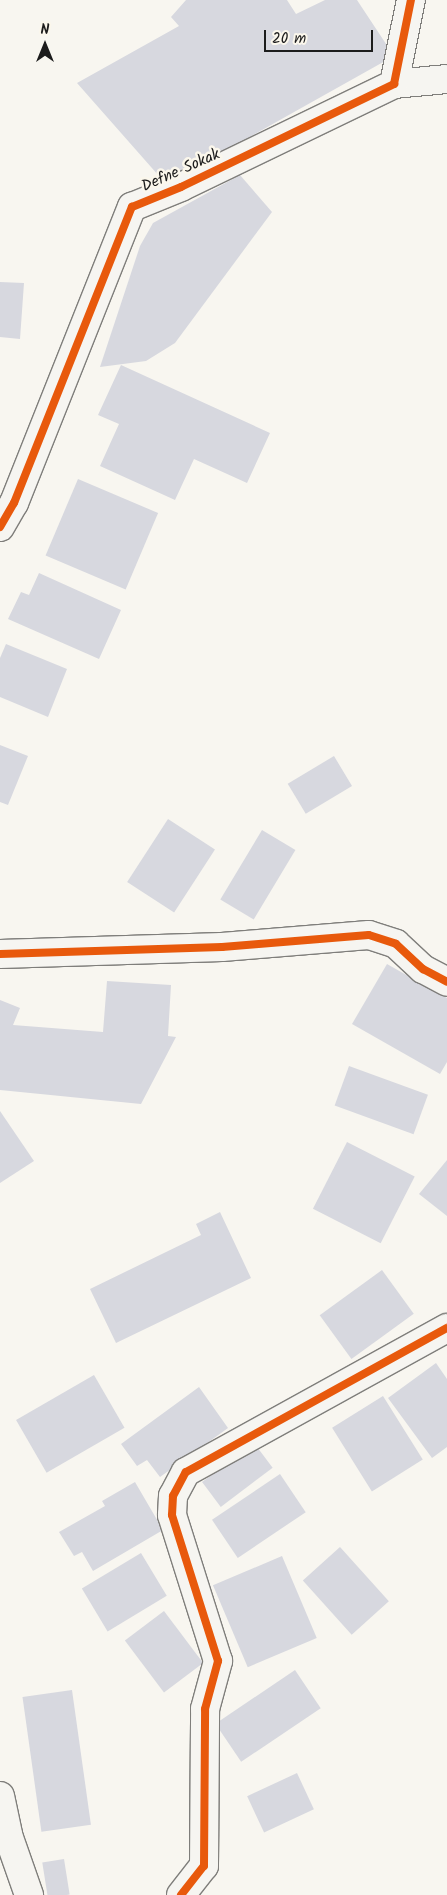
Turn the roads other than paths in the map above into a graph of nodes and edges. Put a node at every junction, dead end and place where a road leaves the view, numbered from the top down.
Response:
1 (411, 0) edge
2 (447, 79) edge
3 (394, 84) junction
4 (0, 527) edge
5 (0, 954) edge
6 (447, 982) edge
7 (447, 1328) edge
8 (0, 1796) edge
9 (29, 1895) edge
10 (181, 1895) edge

1 - 3 street
2 - 3 street
3 - 4 street, Defne Sokak
5 - 6 street
7 - 10 street
8 - 9 street

